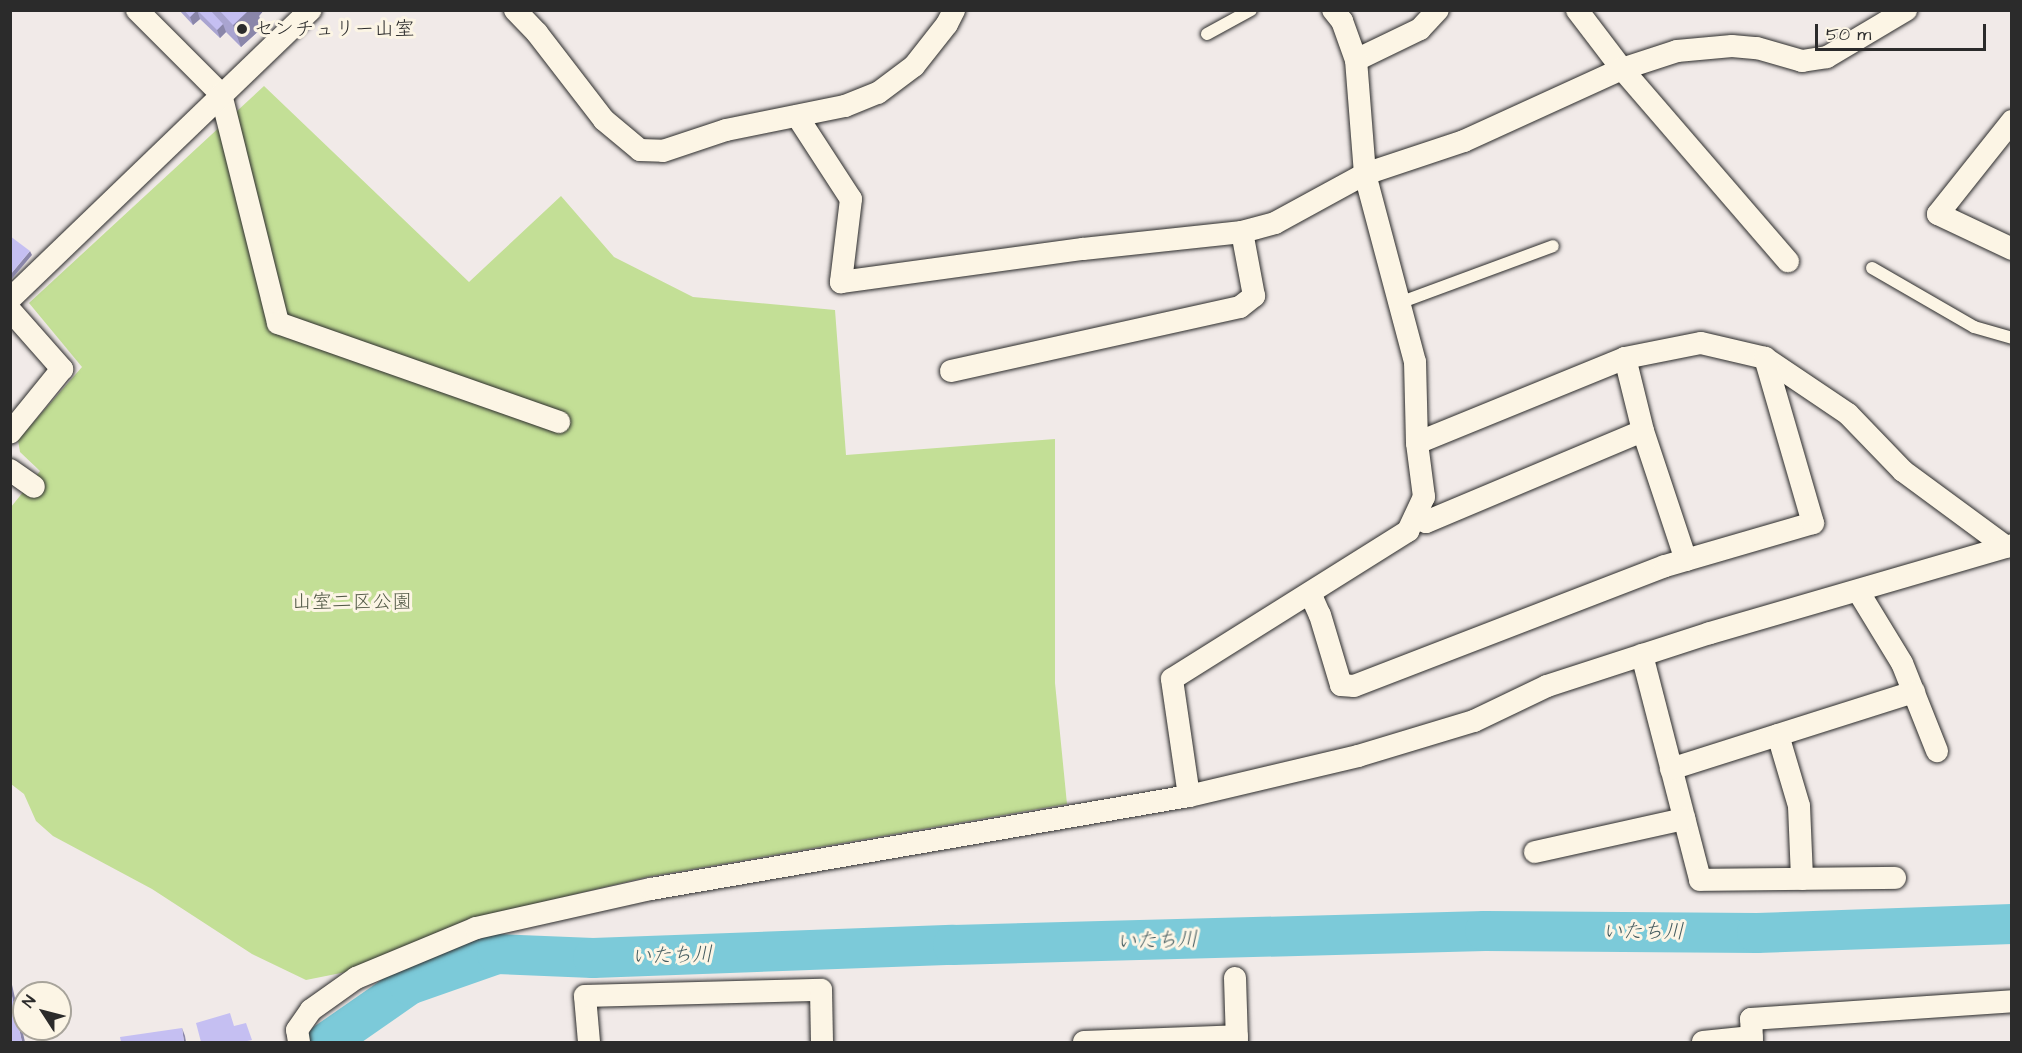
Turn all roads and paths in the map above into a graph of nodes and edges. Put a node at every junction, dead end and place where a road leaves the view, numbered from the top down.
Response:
1 (137, 10) edge
2 (310, 10) edge
3 (515, 10) edge
4 (954, 10) edge
5 (1251, 10) edge
6 (1333, 10) edge
7 (1438, 10) edge
8 (1577, 10) edge
9 (1906, 10) edge
10 (1207, 33) dead end
11 (1356, 60) junction
12 (1622, 69) junction
13 (221, 94) junction
14 (797, 116) junction
15 (2012, 121) edge
16 (1365, 174) junction
17 (1242, 232) junction
18 (1553, 246) dead end
19 (2012, 249) edge
20 (1788, 261) dead end
21 (1872, 268) dead end
22 (10, 299) edge
23 (1399, 303) junction
24 (10, 310) edge
25 (2012, 338) edge
26 (1625, 358) junction
27 (1765, 358) junction
28 (951, 371) dead end
29 (559, 422) dead end
30 (1643, 431) junction
31 (10, 433) edge
32 (1417, 443) junction
33 (10, 470) edge
34 (34, 487) dead end
35 (1415, 517) junction
36 (2009, 546) edge
37 (1686, 560) junction
38 (1858, 591) junction
39 (1310, 592) junction
40 (1642, 656) junction
41 (1914, 692) junction
42 (1778, 735) junction
43 (1937, 751) dead end
44 (1671, 769) junction
45 (1189, 796) junction
46 (1684, 819) junction
47 (1535, 852) dead end
48 (1895, 878) dead end
49 (1802, 879) junction
50 (1235, 978) dead end
51 (2012, 1001) edge
52 (298, 1036) edge
53 (1237, 1039) edge
54 (1752, 1040) edge
55 (589, 1042) edge
56 (822, 1042) edge
57 (1084, 1042) edge
58 (1704, 1042) edge

1 - 13 street
2 - 13 street
3 - 14 street
4 - 14 street
5 - 10 lane
6 - 11 street
7 - 11 street
8 - 12 street
9 - 12 street
11 - 16 street
12 - 16 street
12 - 20 street
13 - 22 street
13 - 29 street
14 - 17 street
15 - 19 street
16 - 17 street
16 - 23 street
17 - 28 street
18 - 23 lane
21 - 25 lane
23 - 32 street
24 - 31 street
26 - 27 street
26 - 30 street
26 - 32 street
27 - 36 street
27 - 37 street
30 - 35 street
30 - 37 street
32 - 35 street
33 - 34 street
35 - 39 street
36 - 38 street
37 - 39 street
38 - 40 street
38 - 41 street
39 - 45 street
40 - 44 street
40 - 45 street
41 - 42 street
41 - 43 street
42 - 44 street
42 - 49 street
44 - 46 street
45 - 52 street
46 - 47 street
46 - 49 street
48 - 49 street
50 - 53 street
51 - 54 street
53 - 57 street
54 - 58 street
55 - 56 street

